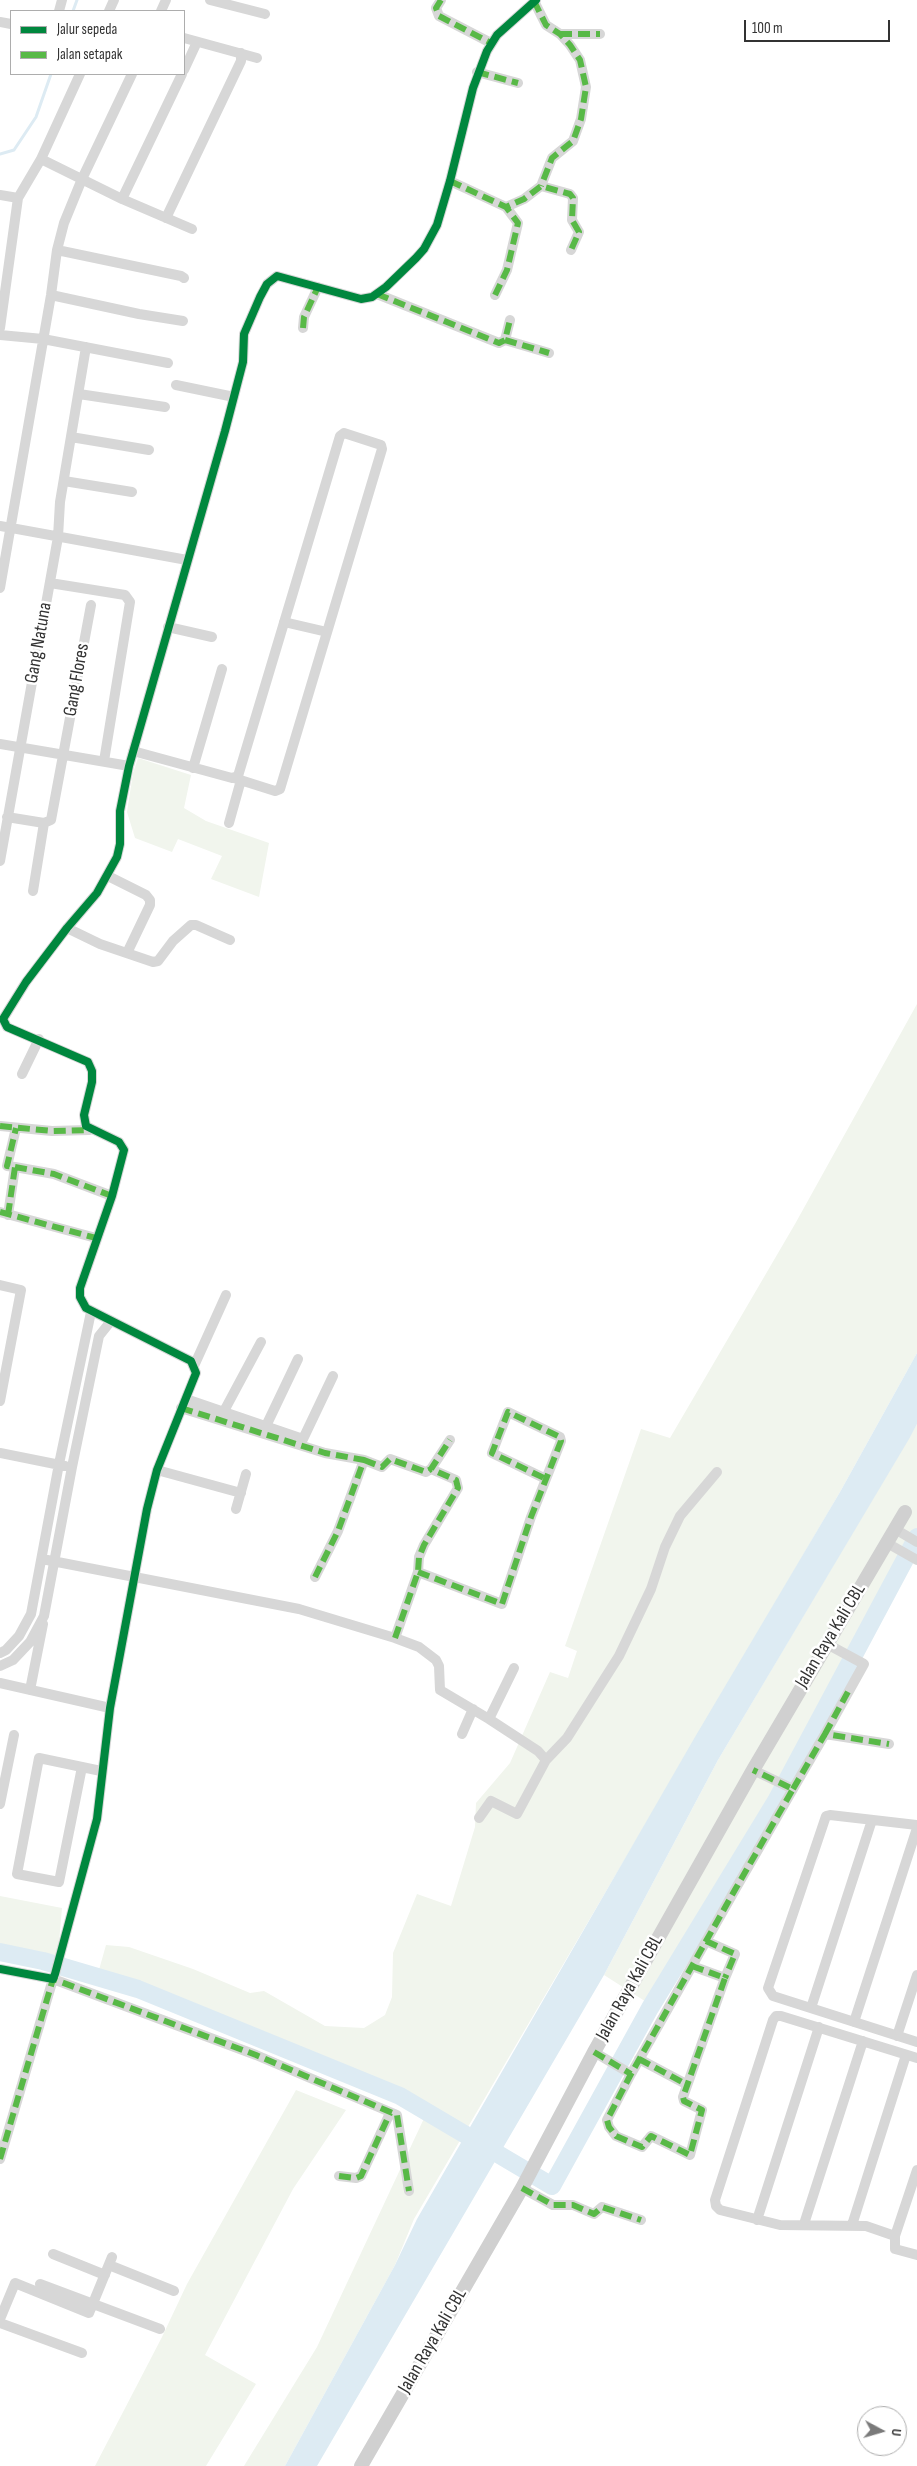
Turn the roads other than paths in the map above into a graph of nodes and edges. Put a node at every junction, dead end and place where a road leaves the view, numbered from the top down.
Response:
1 (210, 0) edge
2 (441, 0) edge
3 (535, 1) edge
4 (265, 14) dead end
5 (560, 34) junction
6 (600, 34) dead end
7 (185, 38) edge
8 (197, 42) junction
9 (491, 44) junction
10 (241, 53) junction
11 (257, 58) dead end
12 (185, 68) edge
13 (477, 72) junction
14 (80, 75) edge
15 (132, 75) edge
16 (182, 75) edge
17 (518, 83) dead end
18 (41, 159) junction
19 (82, 179) junction
20 (450, 181) junction
21 (541, 186) junction
22 (0, 195) edge
23 (18, 198) junction
24 (122, 199) junction
25 (506, 207) junction
26 (166, 218) junction
27 (192, 229) dead end
28 (57, 250) junction
29 (572, 250) dead end
30 (184, 278) dead end
31 (318, 287) junction
32 (378, 294) junction
33 (496, 295) dead end
34 (51, 296) junction
35 (510, 320) dead end
36 (183, 321) dead end
37 (0, 328) edge
38 (303, 328) dead end
39 (0, 335) edge
40 (42, 339) junction
41 (505, 340) junction
42 (86, 347) junction
43 (549, 353) dead end
44 (168, 362) dead end
45 (176, 384) dead end
46 (79, 394) junction
47 (234, 397) junction
48 (165, 407) dead end
49 (71, 437) junction
50 (149, 450) dead end
51 (64, 481) junction
52 (132, 492) dead end
53 (5, 527) edge
54 (58, 537) junction
55 (188, 560) junction
56 (50, 583) junction
57 (0, 588) edge
58 (91, 605) dead end
59 (284, 622) junction
60 (168, 627) junction
61 (327, 632) junction
62 (212, 637) dead end
63 (222, 669) dead end
64 (0, 744) edge
65 (19, 748) junction
66 (133, 751) junction
67 (63, 756) junction
68 (104, 761) junction
69 (128, 766) junction
70 (193, 768) junction
71 (237, 779) junction
72 (7, 817) junction
73 (44, 823) junction
74 (228, 824) dead end
75 (0, 861) edge
76 (108, 876) junction
77 (33, 891) dead end
78 (67, 928) junction
79 (230, 940) dead end
80 (127, 953) junction
81 (2, 1025) edge
82 (39, 1039) junction
83 (22, 1074) dead end
84 (0, 1126) edge
85 (16, 1128) junction
86 (89, 1130) junction
87 (15, 1167) junction
88 (112, 1196) junction
89 (4, 1214) edge
90 (96, 1238) junction
91 (0, 1285) edge
92 (226, 1295) dead end
93 (90, 1312) junction
94 (111, 1322) junction
95 (261, 1342) dead end
96 (298, 1359) dead end
97 (194, 1366) junction
98 (333, 1376) dead end
99 (0, 1401) edge
100 (184, 1404) junction
101 (223, 1412) junction
102 (266, 1426) junction
103 (450, 1440) dead end
104 (0, 1453) edge
105 (364, 1460) junction
106 (58, 1464) junction
107 (72, 1467) junction
108 (431, 1469) junction
109 (157, 1470) junction
110 (717, 1472) dead end
111 (246, 1474) dead end
112 (546, 1479) junction
113 (241, 1494) junction
114 (236, 1509) dead end
115 (904, 1512) dead end
116 (895, 1529) junction
117 (913, 1540) edge
118 (887, 1543) junction
119 (42, 1559) junction
120 (917, 1560) edge
121 (55, 1562) junction
122 (418, 1572) junction
123 (315, 1577) dead end
124 (134, 1578) junction
125 (44, 1616) junction
126 (395, 1638) junction
127 (827, 1644) junction
128 (0, 1653) edge
129 (0, 1666) edge
130 (514, 1668) dead end
131 (0, 1684) edge
132 (30, 1690) junction
133 (110, 1708) junction
134 (473, 1709) junction
135 (489, 1719) junction
136 (462, 1734) dead end
137 (824, 1734) junction
138 (14, 1735) dead end
139 (889, 1744) dead end
140 (546, 1760) junction
141 (82, 1767) junction
142 (753, 1770) junction
143 (101, 1771) junction
144 (791, 1788) junction
145 (0, 1804) edge
146 (479, 1818) dead end
147 (872, 1820) junction
148 (917, 1826) edge
149 (706, 1941) junction
150 (692, 1966) junction
151 (0, 1969) edge
152 (917, 1975) edge
153 (54, 1976) junction
154 (725, 1978) junction
155 (811, 2008) junction
156 (854, 2022) junction
157 (819, 2027) junction
158 (897, 2036) junction
159 (863, 2040) junction
160 (917, 2042) edge
161 (594, 2052) junction
162 (906, 2055) junction
163 (917, 2058) edge
164 (639, 2059) junction
165 (629, 2073) junction
166 (686, 2084) junction
167 (390, 2113) junction
168 (0, 2158) edge
169 (917, 2170) edge
170 (339, 2176) dead end
171 (409, 2191) dead end
172 (527, 2191) junction
173 (641, 2220) dead end
174 (757, 2220) junction
175 (804, 2224) junction
176 (852, 2225) junction
177 (895, 2236) junction
178 (53, 2254) dead end
179 (917, 2255) edge
180 (108, 2265) junction
181 (40, 2284) dead end
182 (174, 2291) dead end
183 (93, 2304) junction
184 (0, 2320) edge
185 (0, 2323) edge
186 (160, 2329) dead end
187 (82, 2353) dead end
188 (361, 2466) edge

1 - 4 street
2 - 9 street
3 - 5 street
3 - 9 street
5 - 6 street
5 - 21 street
7 - 8 street
8 - 10 street
8 - 12 street
9 - 13 street
10 - 11 street
10 - 26 street
13 - 17 street
13 - 20 street
14 - 18 street
15 - 19 street
16 - 24 street
18 - 19 street
18 - 23 street
19 - 24 street
19 - 28 street
20 - 25 street
20 - 32 street
21 - 25 street
21 - 29 street
22 - 23 street
23 - 37 street
24 - 26 street
25 - 33 street
26 - 27 street
28 - 30 street
28 - 34 street
31 - 32 street
31 - 38 street
31 - 47 street
32 - 41 street
34 - 36 street
34 - 40 street
35 - 41 street
39 - 40 street
40 - 42 street
40 - 53 street
41 - 43 street
42 - 44 street
42 - 46 street, Gang Natuna
45 - 47 street
46 - 48 street
46 - 49 street, Gang Natuna
47 - 55 street
49 - 50 street
49 - 51 street, Gang Natuna
51 - 52 street
51 - 54 street, Gang Natuna
53 - 54 street
53 - 57 street
54 - 55 street
54 - 56 street, Gang Natuna
55 - 60 street
56 - 65 street, Gang Natuna
56 - 68 street
58 - 67 street, Gang Flores
59 - 61 street
59 - 61 street
59 - 71 street
60 - 62 street
60 - 66 street
61 - 71 street
63 - 70 street
64 - 65 street
65 - 67 street
65 - 72 street, Gang Natuna
66 - 69 street
66 - 70 street
67 - 68 street
67 - 73 street, Gang Flores
68 - 69 street
69 - 76 street
70 - 71 street
71 - 74 street
72 - 73 street
72 - 75 street, Gang Natuna
73 - 77 street
76 - 78 street
76 - 80 street
78 - 80 street
78 - 81 street
79 - 80 street
81 - 82 street
82 - 83 street
82 - 86 street
84 - 85 street
85 - 86 street
85 - 87 street
86 - 88 street
87 - 88 street
87 - 89 street
88 - 90 street
89 - 90 street
90 - 93 street
91 - 99 street
92 - 97 street
93 - 94 street
93 - 106 street
94 - 97 street
94 - 107 street
95 - 101 street
96 - 102 street
97 - 100 street
98 - 102 street
100 - 101 street
100 - 105 street
100 - 109 street
101 - 102 street
103 - 108 street
104 - 106 street
105 - 108 street
105 - 123 street
106 - 107 street
106 - 119 street
107 - 121 street
108 - 122 street
109 - 113 street
109 - 124 street
110 - 140 street
111 - 113 street
112 - 112 street
112 - 122 street
113 - 114 street
115 - 116 main road, Jalan Raya Kali CBL
116 - 117 street
116 - 118 main road, Jalan Raya Kali CBL
118 - 120 street
118 - 127 main road, Jalan Raya Kali CBL
119 - 121 street
119 - 128 street
121 - 124 street
121 - 125 street
122 - 126 street
124 - 126 street
124 - 133 street
125 - 129 street
125 - 132 street
126 - 134 street
127 - 137 street
127 - 142 main road, Jalan Raya Kali CBL
130 - 135 street
131 - 132 street
132 - 133 street
133 - 143 street
134 - 135 street
134 - 136 street
135 - 140 street
137 - 139 street
137 - 144 street
138 - 145 street
140 - 146 street
141 - 141 street
141 - 143 street
142 - 144 street
142 - 161 main road, Jalan Raya Kali CBL
143 - 153 street
144 - 149 street
147 - 148 street
147 - 155 street
147 - 155 street
148 - 156 street
149 - 150 street
149 - 154 street
150 - 154 street
150 - 164 street
151 - 153 street
152 - 158 street
153 - 167 street
153 - 168 street
154 - 166 street
155 - 156 street
156 - 158 street
157 - 159 street
157 - 174 street
157 - 174 street
158 - 160 street
159 - 162 street
159 - 175 street
161 - 165 street
161 - 172 main road, Jalan Raya Kali CBL
162 - 163 street
162 - 176 street
164 - 165 street
164 - 166 street
165 - 166 street
167 - 170 street
167 - 171 street
169 - 177 street
172 - 173 street
172 - 188 main road, Jalan Raya Kali CBL
174 - 175 street
175 - 176 street
176 - 177 street
177 - 179 street
178 - 180 street
180 - 182 street
180 - 183 street
181 - 183 street
183 - 184 street
183 - 186 street
185 - 187 street

